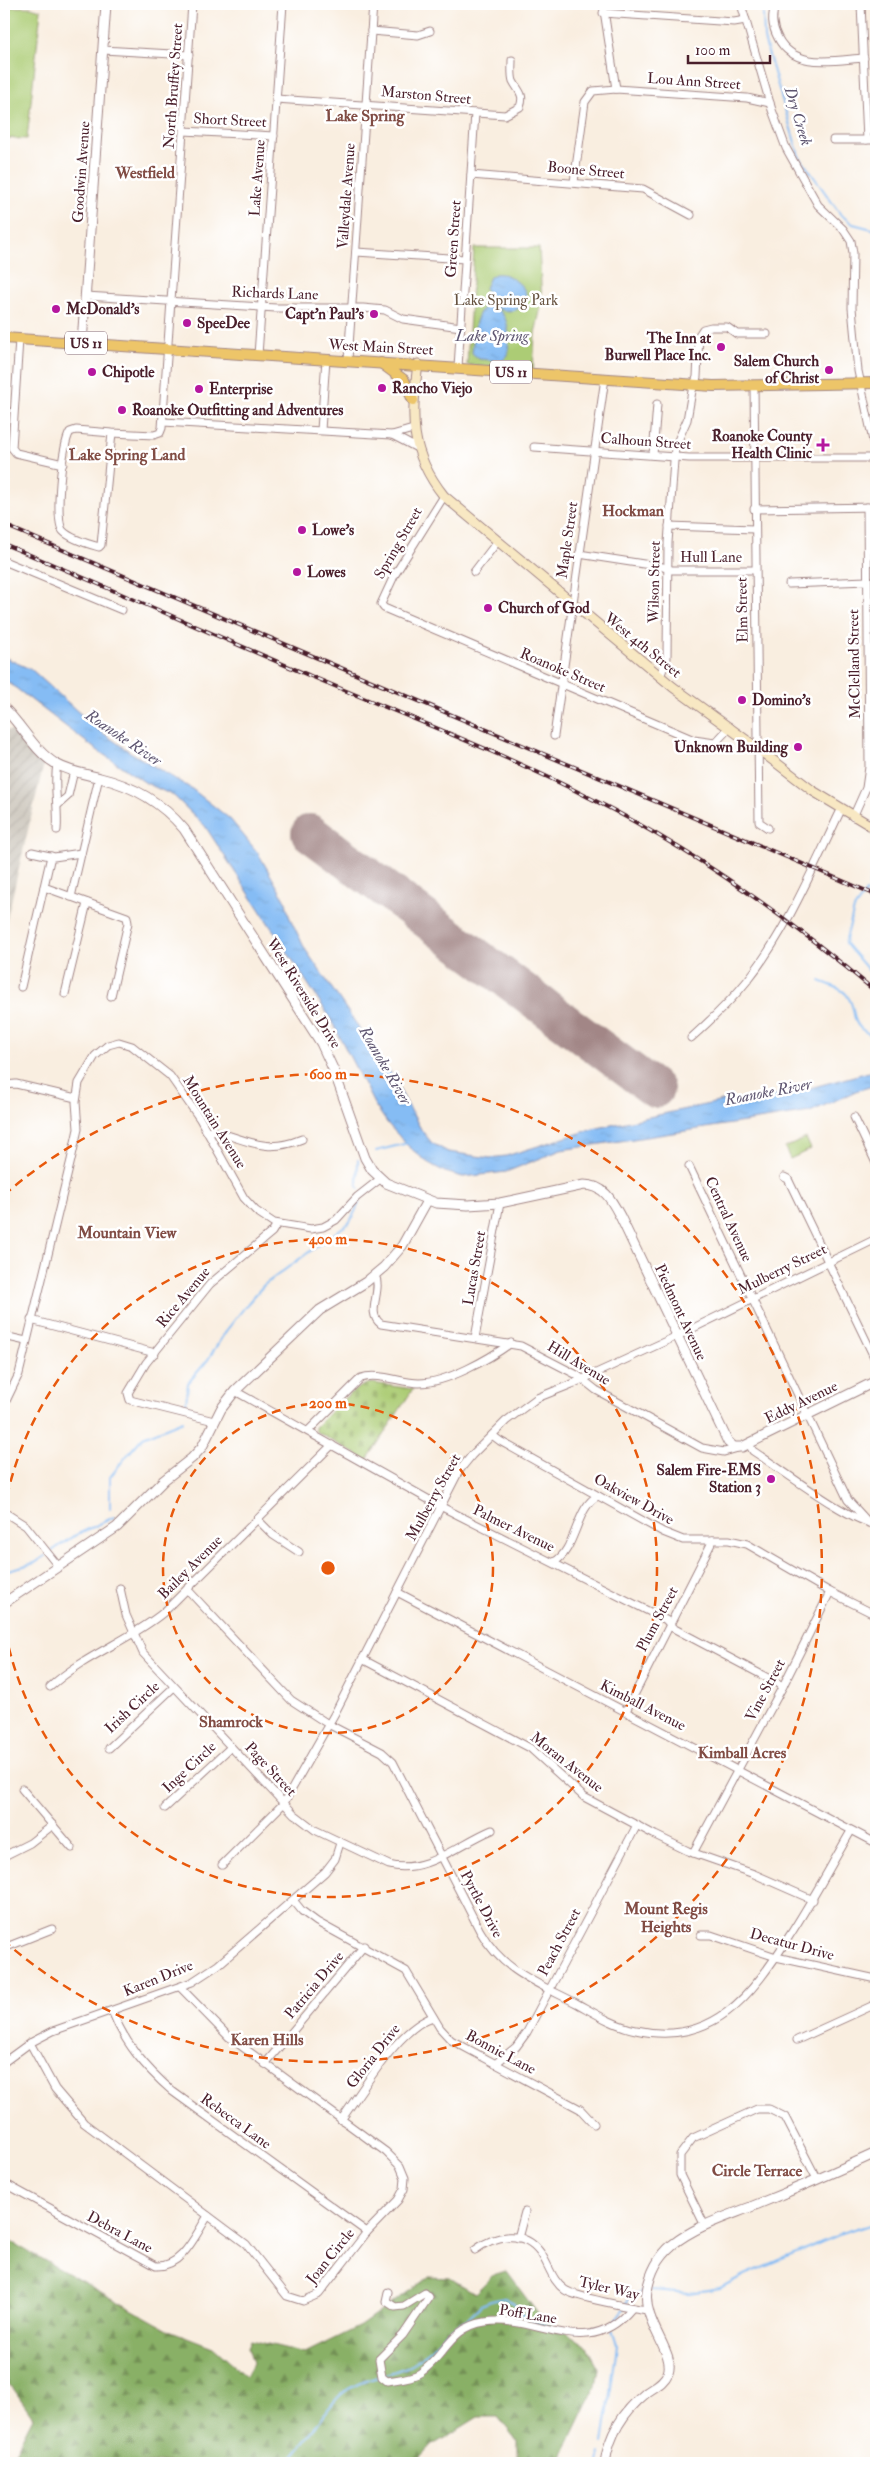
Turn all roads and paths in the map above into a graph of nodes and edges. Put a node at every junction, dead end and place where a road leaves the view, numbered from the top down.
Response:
1 (106, 4) edge
2 (192, 4) edge
3 (283, 4) edge
4 (373, 4) edge
5 (603, 4) edge
6 (741, 4) edge
7 (776, 4) edge
8 (861, 4) edge
9 (603, 13) junction
10 (746, 20) junction
11 (371, 31) junction
12 (430, 31) dead end
13 (103, 50) junction
14 (189, 55) junction
15 (864, 58) junction
16 (512, 60) dead end
17 (616, 90) junction
18 (276, 99) junction
19 (770, 103) junction
20 (366, 104) junction
21 (475, 113) junction
22 (184, 131) junction
23 (274, 136) junction
24 (833, 140) dead end
25 (867, 140) junction
26 (876, 140) edge
27 (471, 175) junction
28 (574, 182) junction
29 (691, 215) dead end
30 (356, 252) junction
31 (466, 259) junction
32 (86, 296) junction
33 (172, 302) junction
34 (262, 307) junction
35 (353, 308) junction
36 (461, 327) junction
37 (767, 334) dead end
38 (4, 338) edge
39 (19, 339) junction
40 (82, 343) junction
41 (169, 349) junction
42 (258, 354) junction
43 (326, 359) junction
44 (348, 360) junction
45 (381, 362) junction
46 (418, 364) junction
47 (458, 367) junction
48 (605, 378) junction
49 (860, 383) junction
50 (876, 383) edge
51 (694, 385) junction
52 (754, 385) junction
53 (414, 400) junction
54 (656, 404) dead end
55 (163, 422) junction
56 (413, 429) junction
57 (321, 430) junction
58 (112, 433) junction
59 (392, 436) junction
60 (534, 447) dead end
61 (418, 448) junction
62 (594, 451) junction
63 (653, 455) junction
64 (674, 457) junction
65 (876, 457) edge
66 (754, 459) junction
67 (63, 464) junction
68 (444, 496) junction
69 (867, 507) junction
70 (876, 507) edge
71 (754, 509) junction
72 (669, 526) junction
73 (754, 530) junction
74 (497, 542) junction
75 (579, 554) junction
76 (4, 561) edge
77 (667, 568) junction
78 (755, 570) junction
79 (474, 572) dead end
80 (867, 580) junction
81 (789, 584) dead end
82 (572, 604) junction
83 (382, 606) joint
84 (122, 610) dead end
85 (867, 653) junction
86 (876, 653) edge
87 (660, 678) junction
88 (560, 684) junction
89 (4, 708) edge
90 (730, 728) junction
91 (554, 736) dead end
92 (757, 748) junction
93 (57, 764) junction
94 (74, 771) junction
95 (99, 777) junction
96 (58, 805) junction
97 (841, 810) junction
98 (853, 817) junction
99 (768, 828) dead end
100 (876, 829) edge
101 (57, 830) dead end
102 (32, 852) dead end
103 (81, 853) junction
104 (51, 856) junction
105 (44, 887) junction
106 (71, 897) junction
107 (87, 902) junction
108 (21, 987) dead end
109 (65, 994) dead end
110 (111, 996) dead end
111 (691, 1038) dead end
112 (4, 1084) edge
113 (76, 1098) junction
114 (854, 1117) dead end
115 (206, 1130) junction
116 (302, 1139) dead end
117 (876, 1163) edge
118 (689, 1166) dead end
119 (784, 1177) dead end
120 (380, 1179) junction
121 (598, 1188) joint
122 (427, 1201) junction
123 (500, 1203) junction
124 (277, 1224) junction
125 (876, 1239) edge
126 (829, 1262) junction
127 (375, 1275) junction
128 (752, 1298) junction
129 (31, 1320) junction
130 (4, 1336) edge
131 (676, 1336) junction
132 (475, 1338) junction
133 (26, 1341) junction
134 (511, 1343) junction
135 (155, 1352) junction
136 (876, 1361) edge
137 (583, 1380) junction
138 (876, 1381) edge
139 (235, 1391) junction
140 (5, 1403) dead end
141 (807, 1415) junction
142 (214, 1421) junction
143 (308, 1431) junction
144 (492, 1435) junction
145 (749, 1444) junction
146 (332, 1445) junction
147 (738, 1448) junction
148 (598, 1496) junction
149 (442, 1507) junction
150 (4, 1512) edge
151 (258, 1520) junction
152 (873, 1524) edge
153 (713, 1540) junction
154 (299, 1552) dead end
155 (554, 1562) junction
156 (58, 1566) junction
157 (120, 1588) dead end
158 (187, 1589) junction
159 (397, 1592) junction
160 (830, 1592) junction
161 (4, 1603) edge
162 (876, 1615) edge
163 (670, 1624) junction
164 (132, 1632) junction
165 (362, 1659) junction
166 (174, 1686) junction
167 (783, 1686) junction
168 (50, 1687) dead end
169 (626, 1711) junction
170 (328, 1724) junction
171 (231, 1747) junction
172 (109, 1748) dead end
173 (738, 1771) junction
174 (22, 1789) dead end
175 (284, 1803) junction
176 (165, 1808) dead end
177 (53, 1825) junction
178 (637, 1825) junction
179 (492, 1830) dead end
180 (851, 1830) junction
181 (340, 1843) junction
182 (876, 1843) edge
183 (72, 1848) dead end
184 (693, 1854) junction
185 (441, 1855) junction
186 (4, 1856) edge
187 (222, 1865) dead end
188 (294, 1900) junction
189 (813, 1900) junction
190 (52, 1929) dead end
191 (701, 1936) dead end
192 (364, 1946) junction
193 (4, 1948) edge
194 (776, 1957) junction
195 (876, 1979) edge
196 (180, 1988) junction
197 (550, 1989) junction
198 (876, 2004) edge
199 (112, 2011) junction
200 (433, 2017) junction
201 (797, 2040) dead end
202 (30, 2043) junction
203 (4, 2062) edge
204 (265, 2064) junction
205 (495, 2064) junction
206 (341, 2120) junction
207 (594, 2124) dead end
208 (876, 2153) edge
209 (817, 2179) junction
210 (4, 2183) edge
211 (525, 2212) dead end
212 (208, 2216) junction
213 (705, 2226) junction
214 (367, 2232) junction
215 (518, 2238) junction
216 (475, 2250) dead end
217 (388, 2292) dead end
218 (630, 2308) junction
219 (647, 2310) junction
220 (605, 2463) edge

1 - 13 street, Goodwin Avenue
2 - 14 street, North Bruffey Street
3 - 18 street, Lake Avenue
4 - 11 street, Valleydale Avenue
5 - 9 street
6 - 10 street
7 - 15 street
8 - 15 street
9 - 10 street
9 - 17 street
10 - 19 street
11 - 12 street
11 - 20 street, Valleydale Avenue
13 - 14 street
13 - 32 street, Goodwin Avenue
14 - 22 street, North Bruffey Street
15 - 25 street
16 - 21 street, Marston Street
17 - 19 street, Lou Ann Street
17 - 28 street, Lou Ann Street
18 - 20 street, Marston Street
18 - 23 street, Lake Avenue
19 - 49 street
20 - 21 street, Marston Street
20 - 30 street, Valleydale Avenue
21 - 27 street, Green Street
22 - 23 street, Short Street
22 - 33 street, North Bruffey Street
23 - 34 street, Lake Avenue
24 - 25 street
25 - 26 street
27 - 28 street, Boone Street
27 - 31 street, Green Street
28 - 29 street, Boone Street
30 - 31 street
30 - 35 street, Valleydale Avenue
31 - 36 street, Green Street
32 - 33 street, Richards Lane
32 - 40 street, Goodwin Avenue
33 - 34 street, Richards Lane
33 - 41 street, North Bruffey Street
34 - 35 street, Richards Lane
34 - 42 street, Lake Avenue
35 - 36 street, Richards Lane
35 - 44 street, Valleydale Avenue
36 - 47 street, Green Street
37 - 51 street, Wilson Street
38 - 39 main road, West Main Street / US 11
39 - 40 main road, West Main Street / US 11
39 - 67 street
40 - 41 main road, West Main Street / US 11
41 - 42 main road, West Main Street / US 11
41 - 55 street, North Bruffey Street
42 - 43 main road, West Main Street / US 11
43 - 44 main road, West Main Street / US 11
43 - 57 street
44 - 45 main road, West Main Street / US 11
45 - 46 main road, West Main Street / US 11
45 - 53 main road
46 - 47 main road, West Main Street / US 11
46 - 53 main road, West 4th Street
47 - 48 main road, West Main Street / US 11
48 - 51 main road, West Main Street / US 11
48 - 62 street, Maple Street
49 - 50 main road, West Main Street / US 11
49 - 52 main road, West Main Street / US 11
49 - 65 street
51 - 52 main road, West Main Street / US 11
51 - 64 street, Wilson Street
52 - 66 street, Elm Street
53 - 56 main road, West 4th Street
54 - 63 street
55 - 57 street
55 - 58 street
56 - 59 street
56 - 61 main road, West 4th Street
57 - 59 street
58 - 67 street
58 - 67 street
59 - 61 street
60 - 62 street, Calhoun Street
61 - 68 main road, West 4th Street
62 - 63 street, Calhoun Street
62 - 75 street, Maple Street
63 - 64 street, Calhoun Street
64 - 66 street, Calhoun Street
64 - 72 street, Wilson Street
65 - 66 street, Calhoun Street
66 - 71 street, Elm Street
68 - 74 main road, West 4th Street
68 - 83 street, Spring Street
69 - 70 street
69 - 71 street
69 - 80 street, McClelland Street
71 - 73 street, Elm Street
72 - 73 street
72 - 77 street, Wilson Street
73 - 78 street, Elm Street
74 - 79 street
74 - 82 main road, West 4th Street
75 - 77 street, Hull Lane
75 - 82 street, Maple Street
76 - 84 street
77 - 78 street, Hull Lane
77 - 87 street, Wilson Street
78 - 92 street, Elm Street
80 - 81 street
80 - 85 street, McClelland Street
82 - 87 main road, West 4th Street
82 - 88 street, Maple Street
83 - 88 street, Roanoke Street
85 - 86 street
85 - 98 street, McClelland Street
87 - 90 main road, West 4th Street
88 - 90 street, Roanoke Street
88 - 91 street, Maple Street
89 - 93 street, West Riverside Drive
90 - 92 main road, West 4th Street
92 - 97 main road, West 4th Street
92 - 99 street, Elm Street
93 - 94 street, West Riverside Drive
93 - 96 street
94 - 95 street, West Riverside Drive
94 - 96 street
95 - 103 street
95 - 120 street, West Riverside Drive
96 - 101 street
97 - 98 main road, West 4th Street
97 - 111 street
98 - 100 main road, West 4th Street
102 - 104 street
103 - 104 street
103 - 106 street
104 - 105 street
105 - 106 street
105 - 108 street
106 - 107 street
107 - 109 street
107 - 110 street
112 - 113 street
113 - 115 street, Mountain Avenue
113 - 129 street, Mountain Avenue
114 - 117 street
115 - 116 street
115 - 124 street, Mountain Avenue
118 - 128 street, Central Avenue
119 - 126 street
120 - 122 street, West Riverside Drive
120 - 124 street, Mountain Avenue
121 - 123 street, West Riverside Drive
121 - 131 street, Piedmont Avenue
122 - 123 street, West Riverside Drive
122 - 127 street
123 - 132 street, Lucas Street
124 - 135 street, Rice Avenue
125 - 126 street, Mulberry Street
126 - 128 street, Mulberry Street
126 - 136 street
127 - 132 street, Hill Avenue
127 - 139 street
128 - 131 street, Mulberry Street
128 - 141 street, Central Avenue
129 - 133 street, Mountain Avenue
129 - 135 street
130 - 133 street
131 - 137 street, Mulberry Street
131 - 147 street, Piedmont Avenue
132 - 134 street, Hill Avenue
133 - 140 street, Mountain Avenue
134 - 137 street, Hill Avenue
134 - 143 street
135 - 142 street, Rice Avenue
137 - 144 street, Mulberry Street
137 - 147 street, Hill Avenue
138 - 141 street, Eddy Avenue
139 - 142 street
139 - 143 street, Palmer Avenue
141 - 145 street, Eddy Avenue
141 - 152 street, Central Avenue
142 - 156 street
143 - 146 street, Palmer Avenue
144 - 148 street, Oakview Drive
144 - 149 street, Mulberry Street
145 - 147 street, Eddy Avenue
145 - 152 street
146 - 149 street, Palmer Avenue
146 - 151 street, Bailey Avenue
148 - 153 street, Oakview Drive
148 - 155 street
149 - 155 street, Palmer Avenue
149 - 159 street, Mulberry Street
150 - 156 street
151 - 154 street
151 - 158 street, Bailey Avenue
153 - 160 street, Oakview Drive
153 - 163 street, Plum Street
155 - 163 street, Palmer Avenue
156 - 161 street
157 - 164 street, Page Street
158 - 164 street, Bailey Avenue
158 - 170 street, Pyrtle Drive
159 - 165 street, Mulberry Street
159 - 169 street, Kimball Avenue
160 - 162 street, Oakview Drive
160 - 167 street, Vine Street
163 - 167 street, Palmer Avenue
163 - 169 street, Plum Street
164 - 166 street, Page Street
164 - 168 street, Bailey Avenue
165 - 170 street, Mulberry Street
165 - 178 street, Moran Avenue
166 - 171 street, Page Street
166 - 172 street, Irish Circle
167 - 173 street, Vine Street
169 - 173 street, Kimball Avenue
170 - 175 street, Mulberry Street
170 - 185 street, Pyrtle Drive
171 - 175 street, Page Street
171 - 176 street, Inge Circle
173 - 180 street, Kimball Avenue
173 - 184 street, Vine Street
174 - 177 street
175 - 181 street, Page Street
175 - 187 street, Mulberry Street
177 - 183 street
177 - 186 street
178 - 184 street, Moran Avenue
178 - 197 street, Peach Street
179 - 185 street, Page Street
180 - 182 street, Kimball Avenue
180 - 189 street, Pyrtle Drive
181 - 185 street, Page Street
181 - 188 street, Karen Drive
184 - 189 street, Moran Avenue
185 - 197 street, Pyrtle Drive
188 - 192 street, Bonnie Lane
188 - 196 street, Karen Drive
189 - 194 street, Pyrtle Drive
190 - 193 street
191 - 194 street, Decatur Drive
192 - 200 street, Bonnie Lane
192 - 204 street, Patricia Drive
194 - 195 street, Decatur Drive
194 - 197 street, Pyrtle Drive
196 - 199 street, Karen Drive
196 - 204 street, Joan Circle
197 - 205 street, Peach Street
198 - 201 street
199 - 202 street, Karen Drive
199 - 214 street, Rebecca Lane
200 - 205 street, Bonnie Lane
200 - 206 street, Gloria Drive
202 - 203 street, Karen Drive
202 - 212 street, Joan Circle
204 - 206 street, Joan Circle
205 - 207 street, Bonnie Lane
206 - 214 street, Joan Circle
208 - 209 street
209 - 213 street
209 - 213 street
210 - 212 street, Debra Lane
211 - 215 street
212 - 214 street, Joan Circle
213 - 219 street
215 - 216 street
215 - 218 street, Tyler Way
217 - 218 street, Poff Lane
218 - 219 street, Tyler Way
219 - 220 street

